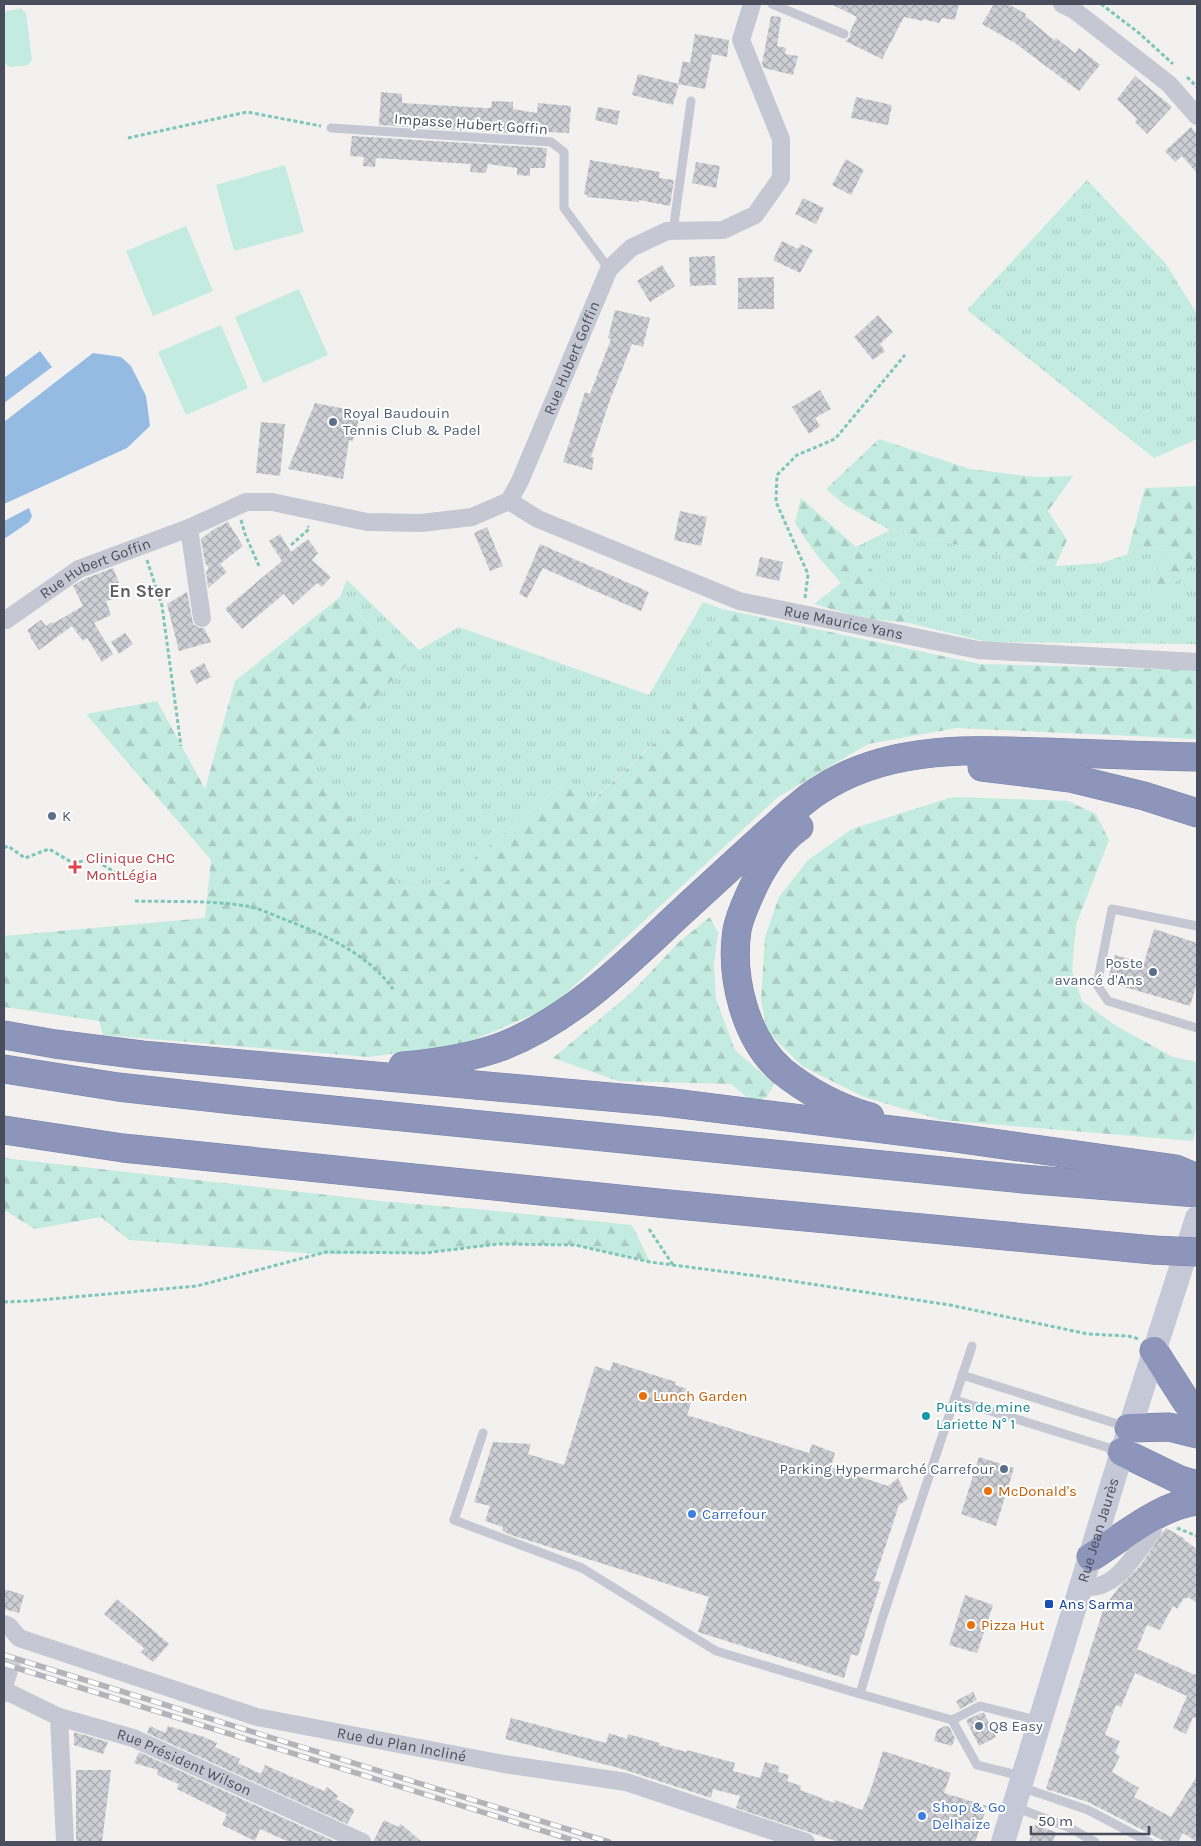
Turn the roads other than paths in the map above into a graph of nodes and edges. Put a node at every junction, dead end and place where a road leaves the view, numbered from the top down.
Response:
1 (752, 4) edge
2 (772, 4) edge
3 (1062, 4) edge
4 (844, 34) dead end
5 (691, 101) dead end
6 (1197, 116) edge
7 (331, 128) road end
8 (673, 231) junction
9 (609, 269) junction
10 (509, 501) junction
11 (189, 528) junction
12 (202, 618) dead end
13 (6, 620) dead end
14 (1197, 662) edge
15 (1197, 757) edge
16 (1197, 813) edge
17 (1197, 926) edge
18 (1197, 1028) edge
19 (4, 1035) edge
20 (262, 1066) junction
21 (4, 1069) edge
22 (4, 1130) edge
23 (956, 1138) junction
24 (1181, 1179) edge
25 (1197, 1193) edge
26 (1197, 1218) edge
27 (1197, 1252) edge
28 (972, 1346) dead end
29 (1155, 1347) junction
30 (962, 1375) junction
31 (955, 1400) junction
32 (1197, 1415) edge
33 (483, 1433) dead end
34 (1197, 1434) edge
35 (1126, 1440) junction
36 (1197, 1485) edge
37 (1197, 1500) edge
38 (1153, 1531) dead end
39 (1091, 1557) junction
40 (1082, 1586) junction
41 (4, 1624) edge
42 (4, 1692) edge
43 (860, 1694) junction
44 (59, 1717) junction
45 (952, 1720) junction
46 (1041, 1721) junction
47 (1020, 1790) junction
48 (64, 1842) edge
49 (362, 1842) edge
50 (806, 1842) edge
51 (1003, 1842) edge
52 (1095, 1842) edge
53 (1150, 1842) edge

1 - 8 street, Rue Hubert Goffin
2 - 4 lane
3 - 6 street
5 - 8 lane
7 - 9 lane, Impasse Hubert Goffin
8 - 9 street, Rue Hubert Goffin
9 - 10 street, Rue Hubert Goffin
10 - 11 street, Rue Hubert Goffin
10 - 14 street, Rue Maurice Yans
11 - 12 street
11 - 13 street, Rue Hubert Goffin
15 - 20 highway
16 - 23 highway
17 - 18 lane
19 - 20 highway
20 - 23 highway
21 - 24 highway
22 - 27 highway, bridge
23 - 24 highway
24 - 25 highway
26 - 29 main road, Rue Jean Jaurès
28 - 30 lane
29 - 32 highway
29 - 35 main road, Rue Jean Jaurès
30 - 31 lane
30 - 35 lane
31 - 35 lane
31 - 43 lane
33 - 43 lane
34 - 35 highway
35 - 36 highway
35 - 39 main road, Rue Jean Jaurès
37 - 39 highway
38 - 40 street
39 - 40 main road, Rue Jean Jaurès
40 - 46 main road, Rue Jean Jaurès
41 - 50 street, Rue du Plan Incliné
42 - 44 street, Rue Président Wilson
43 - 45 lane
44 - 48 street
44 - 49 street, Rue Président Wilson
45 - 46 lane
45 - 47 lane
46 - 47 main road, Rue Jean Jaurès
47 - 51 main road, Rue Jean Jaurès
47 - 52 lane
47 - 53 lane

